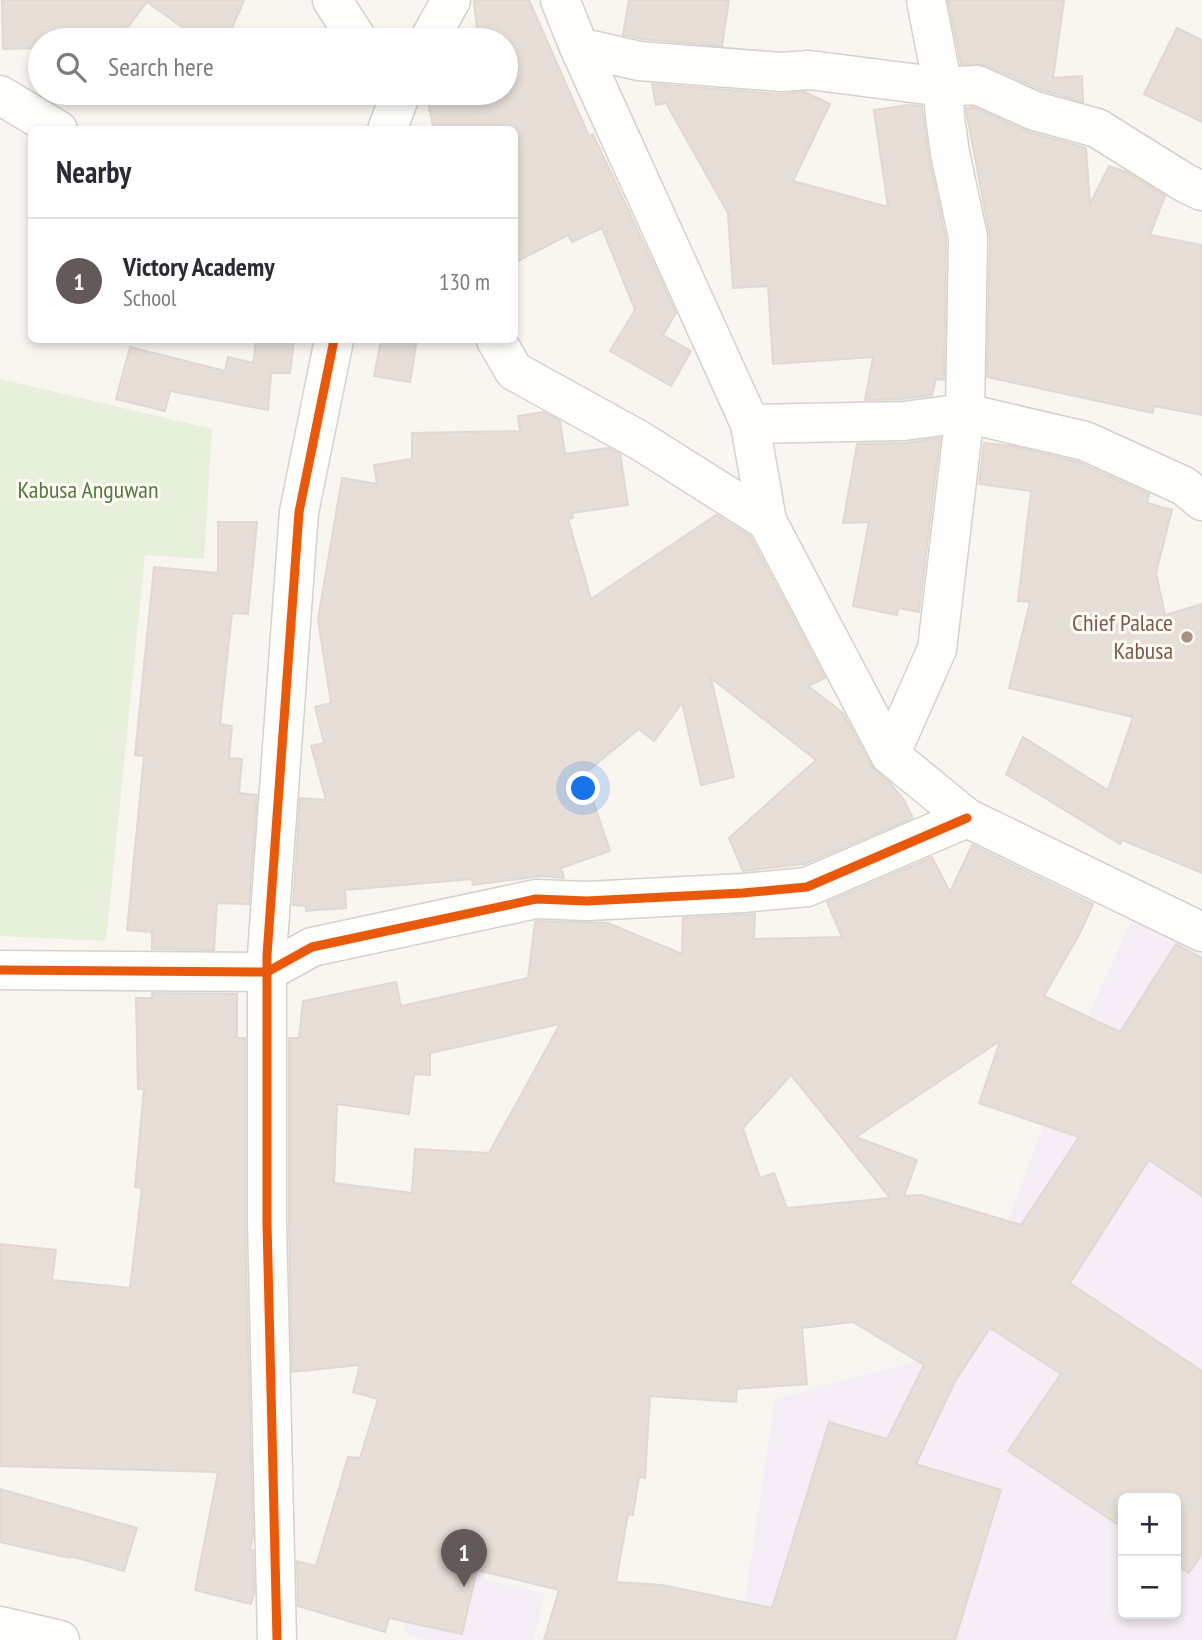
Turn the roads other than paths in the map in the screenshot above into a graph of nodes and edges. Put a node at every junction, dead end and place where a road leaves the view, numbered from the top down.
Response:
1 (332, 0) edge
2 (451, 0) edge
3 (560, 0) edge
4 (926, 0) edge
5 (350, 28) edge
6 (436, 28) edge
7 (579, 47) junction
8 (943, 87) junction
9 (0, 95) edge
10 (51, 126) edge
11 (1202, 191) edge
12 (333, 343) edge
13 (498, 343) edge
14 (965, 413) junction
15 (750, 424) junction
16 (1202, 501) edge
17 (767, 521) junction
18 (890, 755) junction
19 (967, 818) junction
20 (1202, 933) edge
21 (0, 970) edge
22 (267, 972) junction
23 (0, 1626) edge
24 (60, 1640) edge
25 (277, 1640) edge

1 - 5 street
2 - 6 street
3 - 7 street
4 - 8 street
7 - 8 street
7 - 15 street
8 - 11 street
8 - 14 street
9 - 10 street
12 - 22 street
13 - 17 street
14 - 15 street
14 - 16 street
14 - 18 street
15 - 17 street
17 - 18 street
18 - 19 street
19 - 20 street
19 - 22 street
21 - 22 street
22 - 25 street
23 - 24 street

